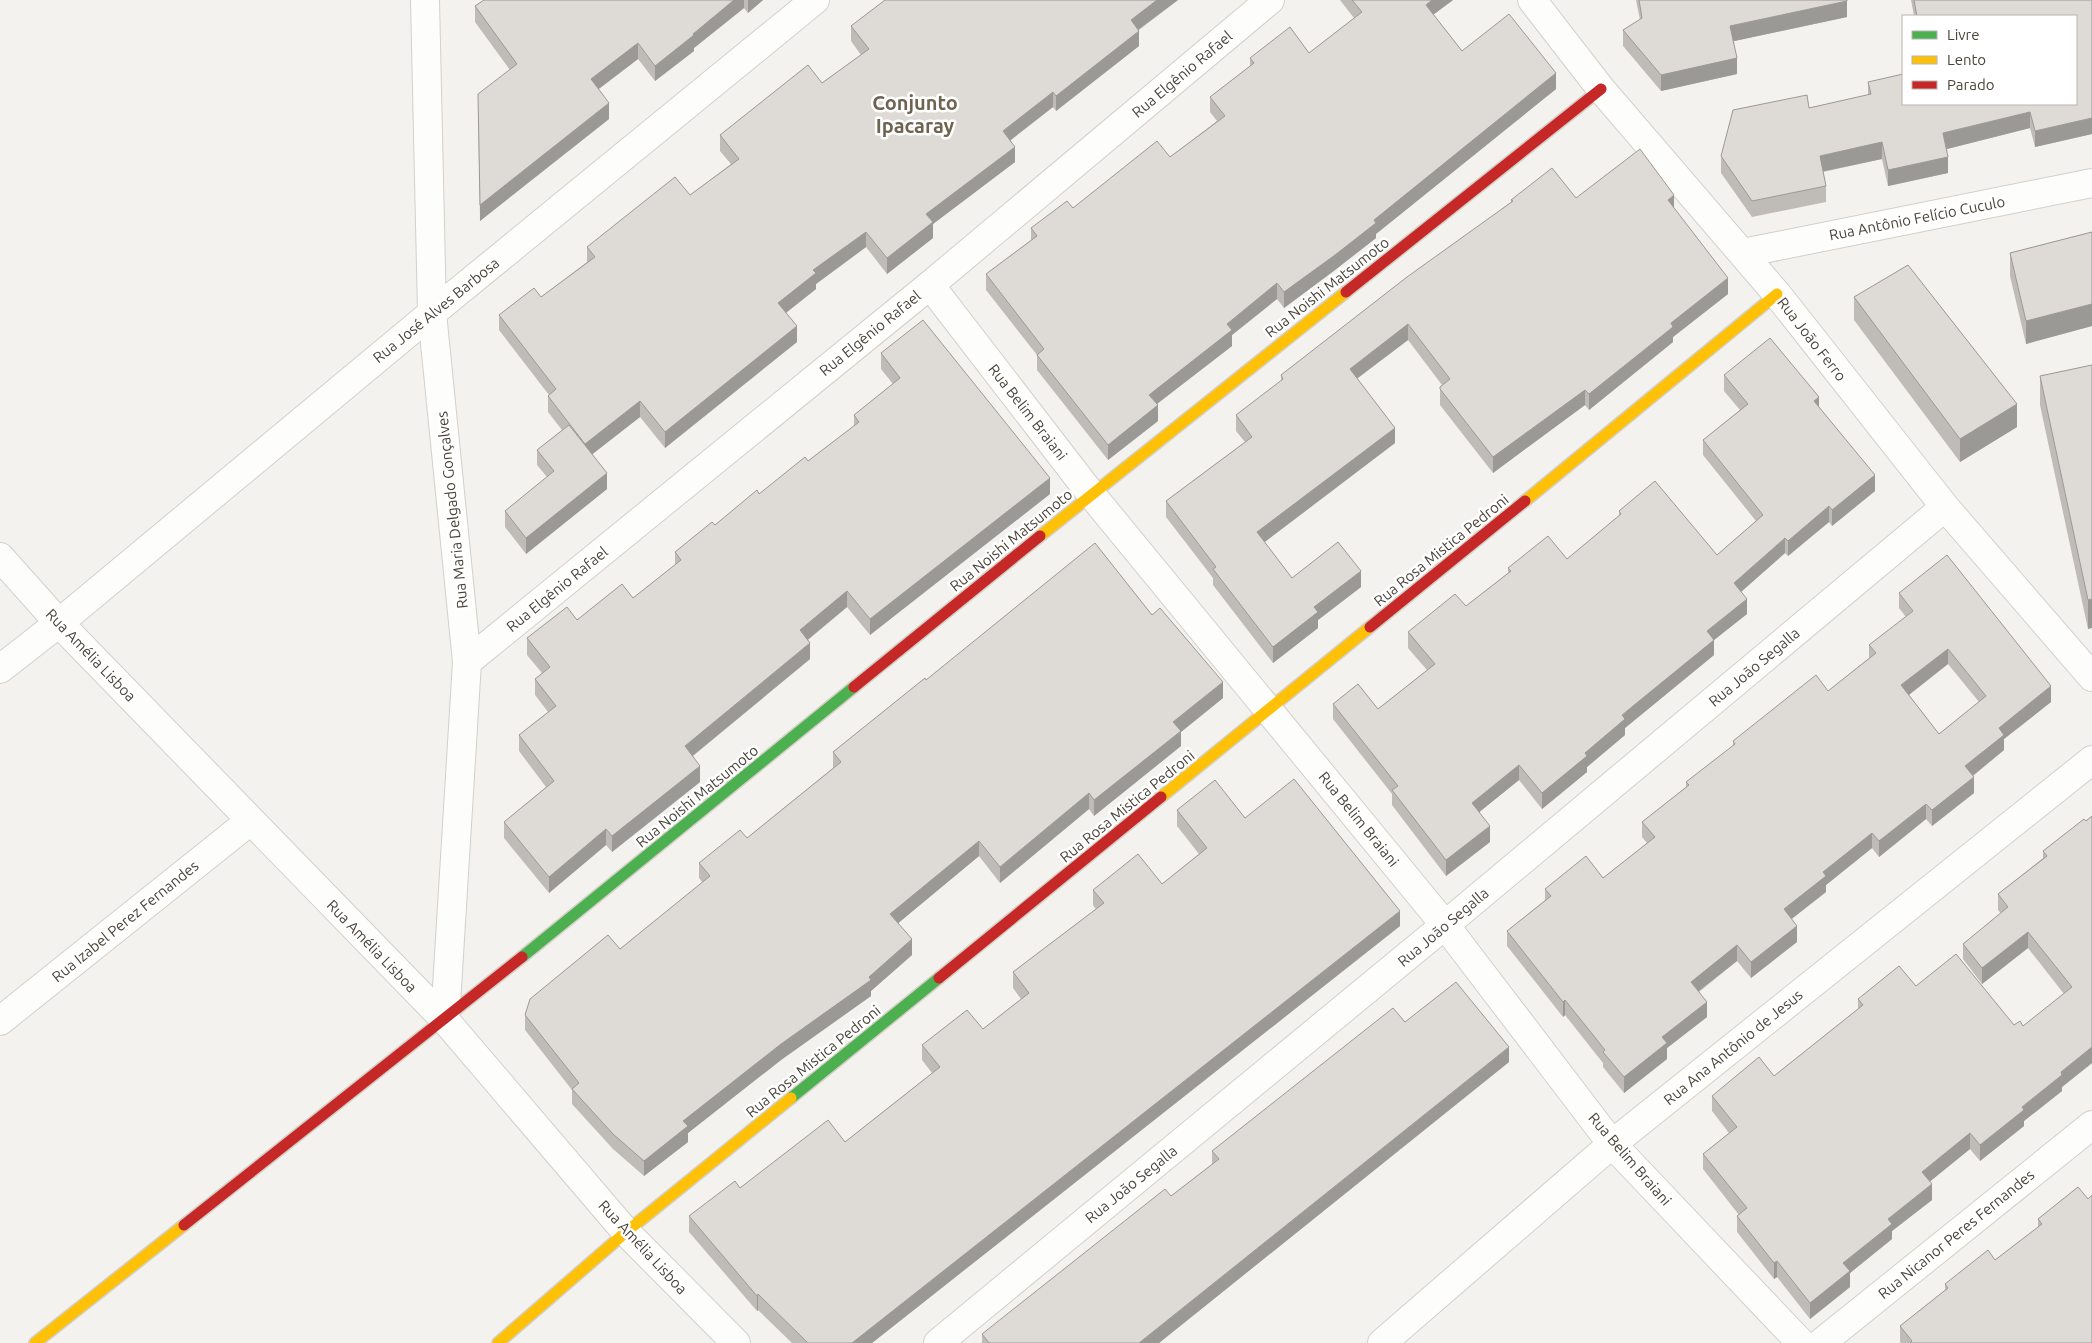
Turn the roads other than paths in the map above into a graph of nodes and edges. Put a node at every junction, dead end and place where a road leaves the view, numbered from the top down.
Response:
1 (425, 0) edge
2 (815, 0) edge
3 (1270, 0) edge
4 (1532, 0) edge
5 (1600, 89) junction
6 (2092, 183) edge
7 (1742, 253) junction
8 (930, 285) junction
9 (1777, 294) junction
10 (432, 313) junction
11 (1091, 494) junction
12 (1945, 507) junction
13 (0, 557) edge
14 (59, 623) junction
15 (467, 662) junction
16 (0, 669) edge
17 (2092, 677) edge
18 (1270, 709) junction
19 (2092, 760) edge
20 (250, 821) junction
21 (1445, 925) junction
22 (445, 1020) junction
23 (0, 1021) edge
24 (2092, 1125) edge
25 (1612, 1144) junction
26 (626, 1232) junction
27 (35, 1343) edge
28 (498, 1343) edge
29 (736, 1343) edge
30 (938, 1343) edge
31 (1382, 1343) edge
32 (1800, 1343) edge
33 (1821, 1343) edge

1 - 10 street, Rua Maria Delgado Gonçalves
2 - 10 street, Rua José Alves Barbosa
3 - 8 street, Rua Elgênio Rafael
4 - 5 street, Rua João Ferro
5 - 7 street, Rua João Ferro
5 - 11 street, Rua Noishi Matsumoto
6 - 7 street, Rua Antônio Felício Cuculo
7 - 9 street, Rua João Ferro
8 - 11 street, Rua Belim Braiani
8 - 15 street, Rua Elgênio Rafael
9 - 12 street, Rua João Ferro
9 - 18 street, Rua Rosa Mistica Pedroni
10 - 14 street, Rua José Alves Barbosa
10 - 15 street, Rua Maria Delgado Gonçalves
11 - 18 street, Rua Belim Braiani
11 - 22 street, Rua Noishi Matsumoto
12 - 17 street, Rua João Ferro
12 - 21 street, Rua João Segalla
13 - 14 street, Rua Amélia Lisboa
14 - 16 street, Rua José Alves Barbosa
14 - 20 street, Rua Amélia Lisboa
15 - 22 street, Rua Maria Delgado Gonçalves
18 - 21 street, Rua Belim Braiani
18 - 26 street, Rua Rosa Mistica Pedroni
19 - 25 street, Rua Ana Antônio de Jesus
20 - 22 street, Rua Amélia Lisboa
20 - 23 street, Rua Izabel Perez Fernandes
21 - 25 street, Rua Belim Braiani
21 - 30 street, Rua João Segalla
22 - 26 street, Rua Amélia Lisboa
22 - 27 street, Rua Noishi Matsumoto
24 - 33 street, Rua Nicanor Peres Fernandes
25 - 31 street, Rua Ana Antônio de Jesus
25 - 32 street, Rua Belim Braiani
26 - 28 street, Rua Rosa Mistica Pedroni
26 - 29 street, Rua Amélia Lisboa

